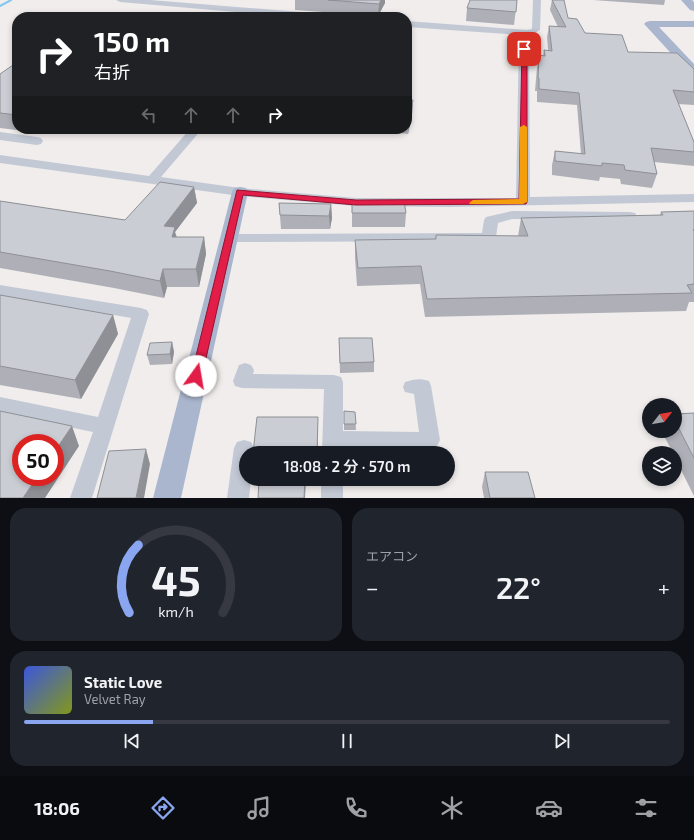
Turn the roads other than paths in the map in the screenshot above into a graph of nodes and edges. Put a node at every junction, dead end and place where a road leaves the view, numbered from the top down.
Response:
1 (120, 0) edge
2 (213, 0) edge
3 (537, 0) edge
4 (686, 0) edge
5 (256, 3) dead end
6 (238, 6) junction
7 (694, 8) edge
8 (286, 12) edge
9 (412, 24) edge
10 (694, 24) edge
11 (524, 33) junction
12 (694, 71) edge
13 (192, 134) edge
14 (0, 136) edge
15 (37, 141) dead end
16 (2, 160) edge
17 (152, 180) junction
18 (240, 192) junction
19 (694, 198) edge
20 (523, 202) junction
21 (646, 216) edge
22 (229, 238) junction
23 (0, 290) edge
24 (245, 370) dead end
25 (412, 387) dead end
26 (0, 405) edge
27 (104, 426) junction
28 (332, 446) edge
29 (239, 486) edge
30 (332, 486) edge
31 (81, 498) edge
32 (167, 498) edge
33 (238, 498) edge
34 (332, 498) edge

1 - 6 street
2 - 6 street
3 - 11 street
4 - 7 main road
5 - 6 street
6 - 8 street
9 - 11 street
10 - 12 main road
11 - 20 street
13 - 17 street
14 - 15 street
16 - 17 street
17 - 18 street
18 - 20 street
18 - 22 main road
19 - 20 street
21 - 22 street
22 - 32 main road
23 - 27 street
24 - 28 street
25 - 28 street
26 - 27 street
27 - 31 street
29 - 33 street
30 - 34 street

